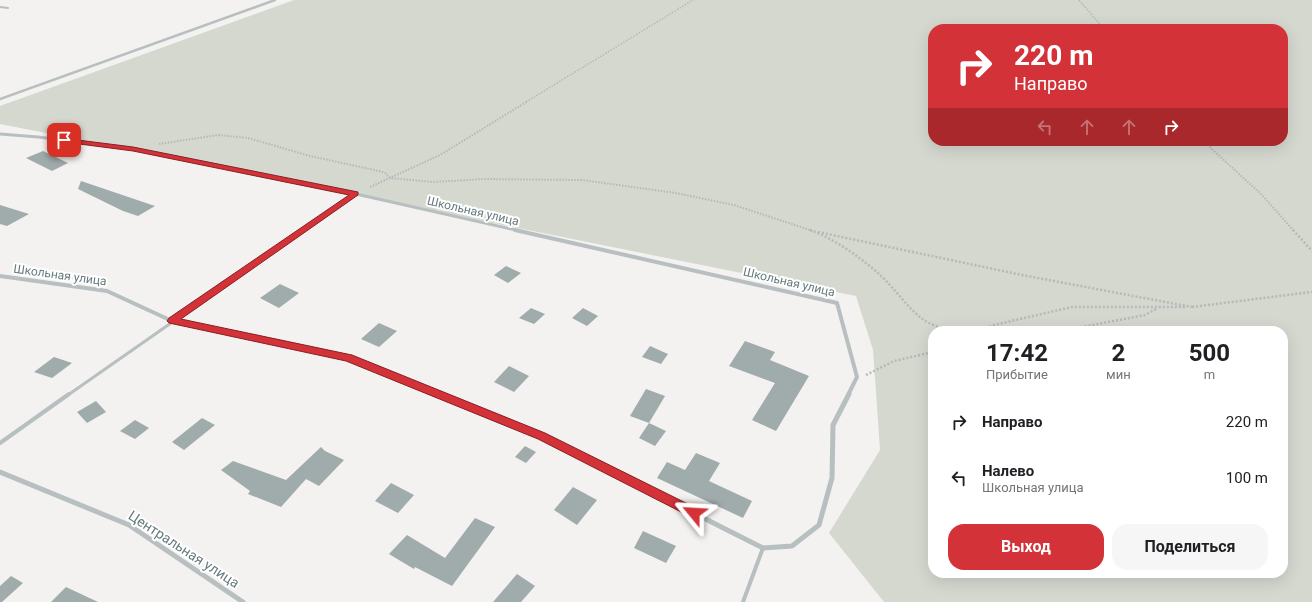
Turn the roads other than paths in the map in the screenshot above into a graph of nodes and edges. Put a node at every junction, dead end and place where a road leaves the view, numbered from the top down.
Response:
1 (275, 0) edge
2 (0, 7) edge
3 (8, 8) dead end
4 (0, 99) edge
5 (0, 134) edge
6 (356, 194) junction
7 (0, 276) edge
8 (172, 321) junction
9 (0, 443) edge
10 (0, 472) edge
11 (763, 548) junction
12 (243, 602) edge
13 (743, 602) edge

1 - 4 street
2 - 3 lane
5 - 6 street, Школьная улица
6 - 8 lane
6 - 11 street, Школьная улица
7 - 8 street, Школьная улица
8 - 9 lane
8 - 11 street, Школьная улица
10 - 12 street, Центральная улица
11 - 13 lane

